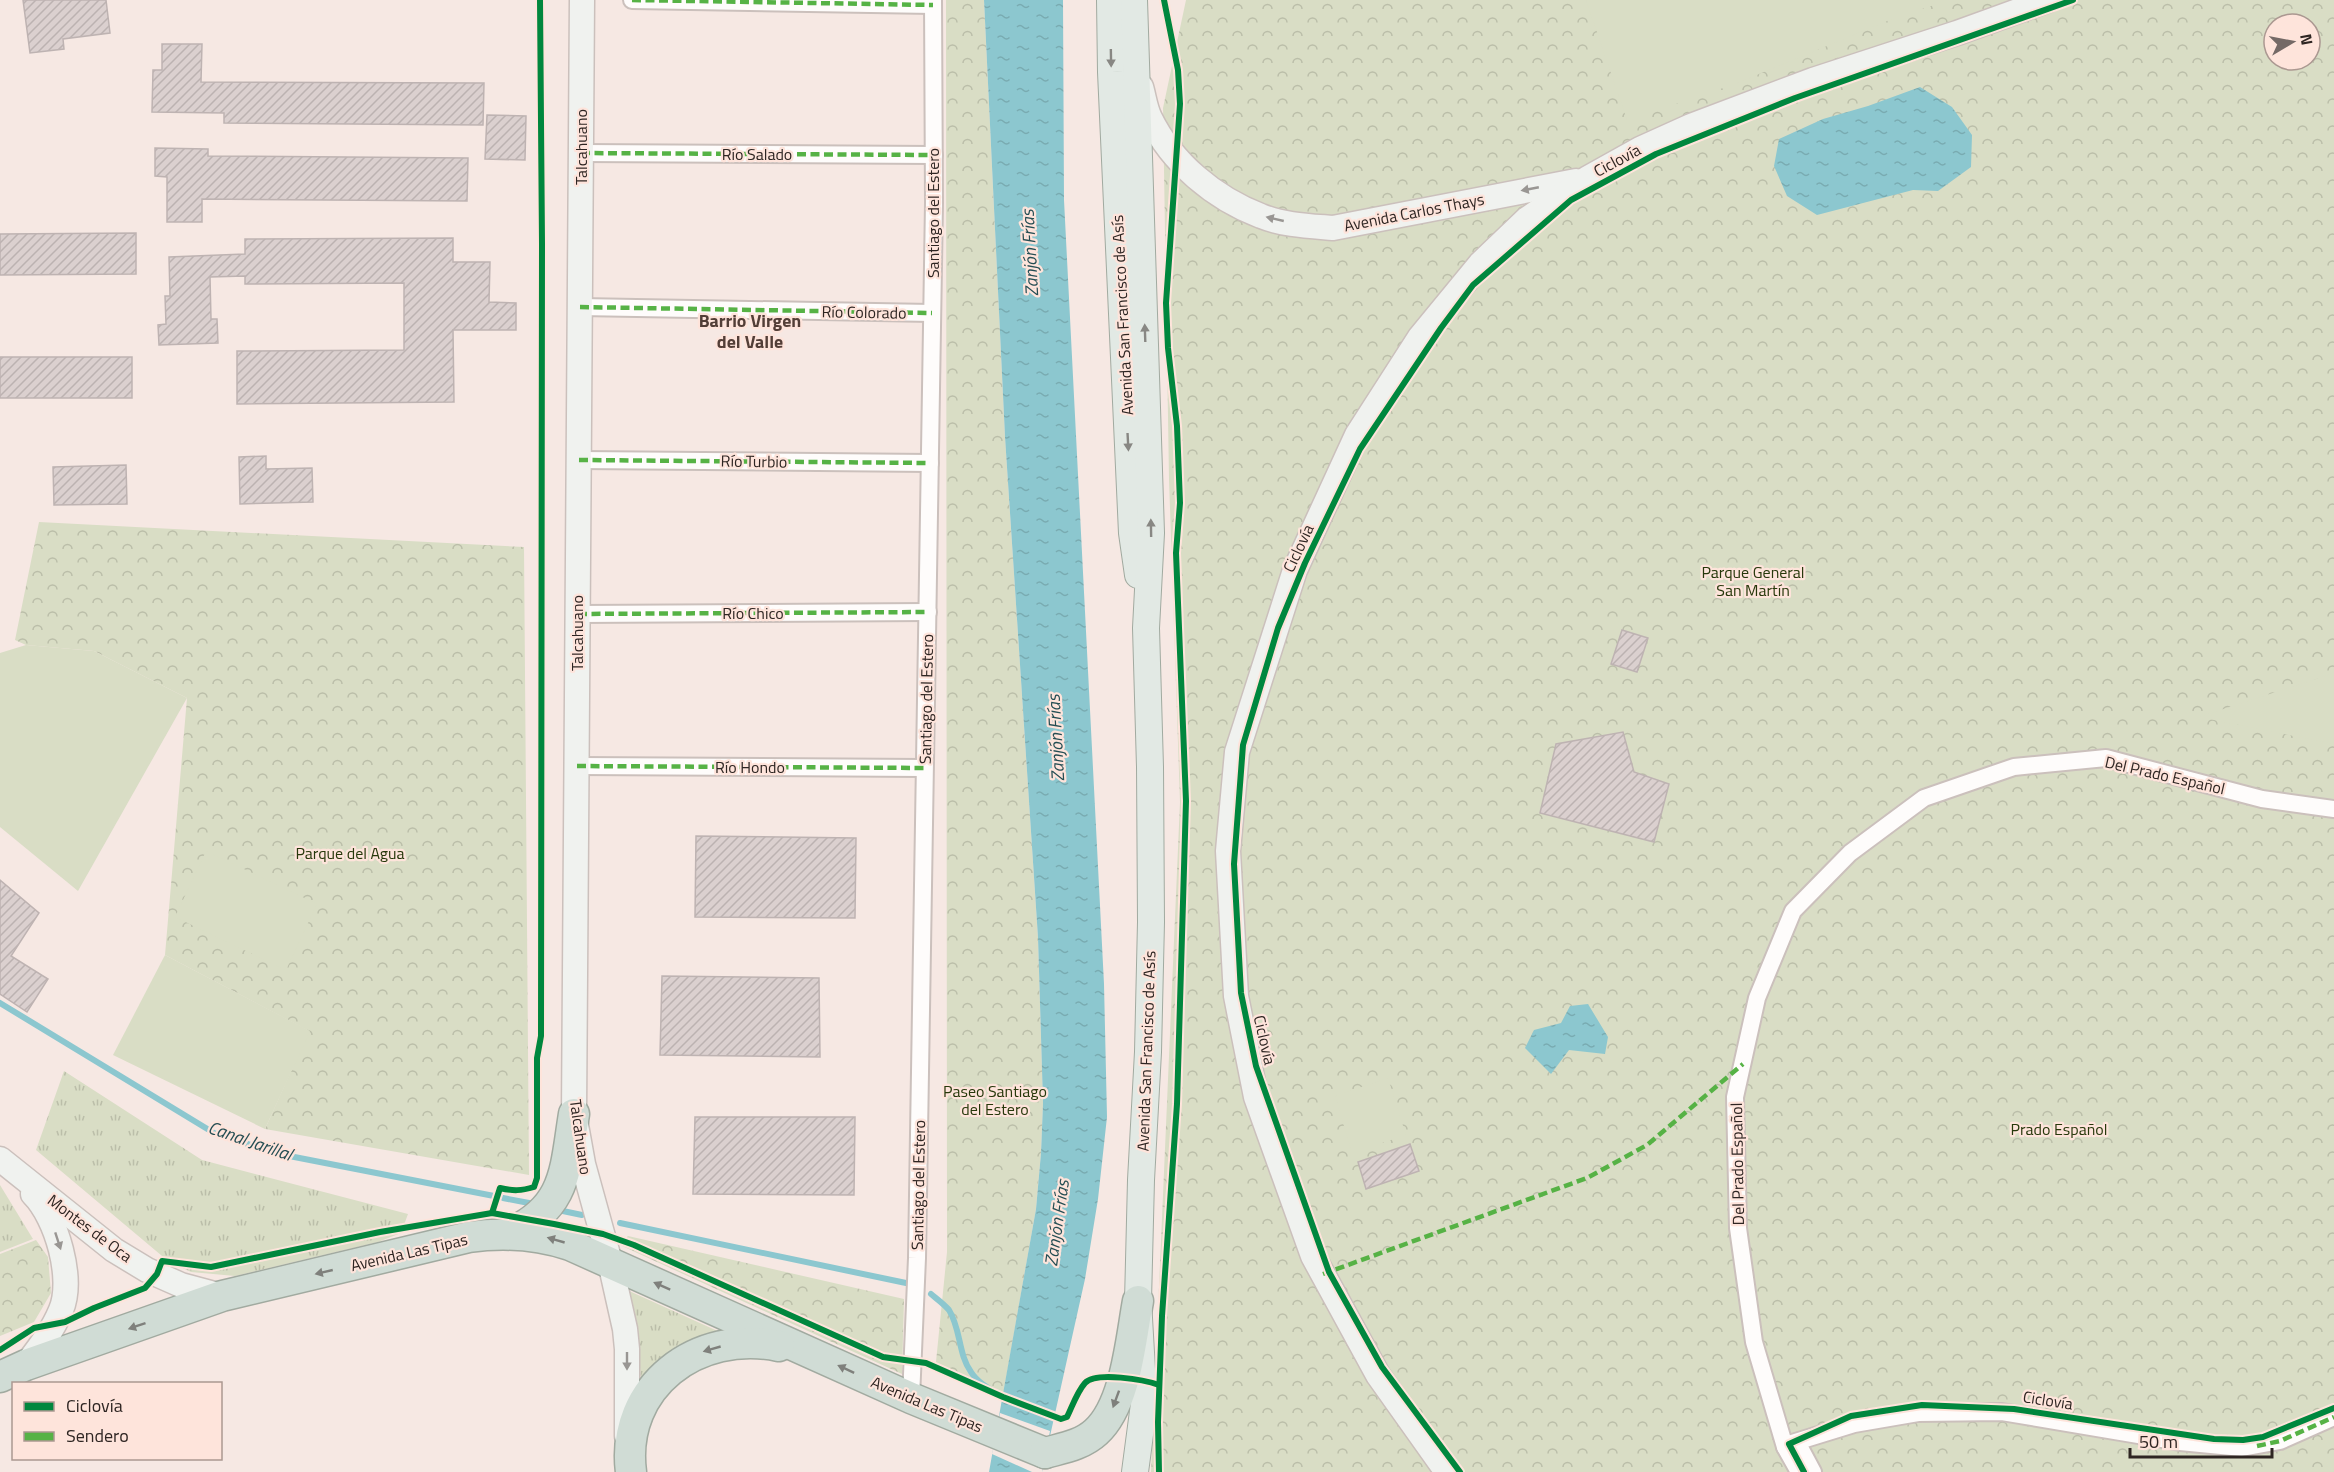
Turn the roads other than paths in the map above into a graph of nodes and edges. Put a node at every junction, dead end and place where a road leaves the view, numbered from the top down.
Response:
1 (582, 0) edge
2 (632, 0) edge
3 (1110, 0) edge
4 (1134, 0) edge
5 (2048, 0) edge
6 (933, 3) edge
7 (1136, 70) junction
8 (581, 153) junction
9 (934, 155) junction
10 (1588, 178) junction
11 (580, 307) junction
12 (932, 313) junction
13 (579, 460) junction
14 (930, 463) junction
15 (927, 612) junction
16 (578, 615) junction
17 (1146, 628) junction
18 (577, 766) junction
19 (924, 768) junction
20 (2334, 809) edge
21 (574, 1114) junction
22 (0, 1159) edge
23 (508, 1234) junction
24 (610, 1262) junction
25 (222, 1296) junction
26 (1138, 1301) junction
27 (811, 1353) junction
28 (13, 1371) edge
29 (911, 1398) junction
30 (2334, 1417) edge
31 (1791, 1445) junction
32 (1053, 1462) edge
33 (630, 1464) edge
34 (1135, 1472) edge
35 (1447, 1472) edge
36 (1799, 1472) edge
37 (1813, 1472) edge

1 - 8 street, Talcahuano
2 - 6 street
3 -> 17 main road, Avenida San Francisco de Asís
4 - 7 main road, Avenida San Francisco de Asís
5 - 10 street, Avenida Carlos Thays
6 - 9 street, Santiago del Estero
10 -> 7 street, Avenida Carlos Thays
17 -> 7 main road, Avenida San Francisco de Asís
8 - 9 street, Río Salado
8 - 11 street, Talcahuano
9 - 12 street, Santiago del Estero
10 - 35 street, Avenida Carlos Thays
11 - 12 street, Río Colorado
11 - 13 street, Talcahuano
12 - 14 street, Santiago del Estero
13 - 14 street, Río Turbio
13 - 16 street, Talcahuano
14 - 15 street, Santiago del Estero
15 - 16 street, Río Chico
15 - 19 street, Santiago del Estero
16 - 18 street, Talcahuano
17 - 26 main road, Avenida San Francisco de Asís
18 - 19 street, Río Hondo
18 - 21 street, Talcahuano
19 - 29 street, Santiago del Estero
20 - 31 street, Del Prado Español
21 - 23 highway
21 - 24 street, Talcahuano
22 - 25 street, Montes de Oca
22 -> 28 street, Montes de Oca
24 -> 23 highway, Avenida Las Tipas
23 -> 25 highway, Avenida Las Tipas
27 -> 24 highway, Avenida Las Tipas
24 -> 33 street
25 -> 28 highway, Avenida Las Tipas
26 -> 32 highway
26 - 34 main road, Avenida San Francisco de Asís
29 -> 27 highway, Avenida Las Tipas
27 -> 33 highway, Avenida Las Tipas
29 - 32 highway, Avenida Las Tipas
30 - 31 street
31 - 36 street, Del Prado Español
31 - 37 street

